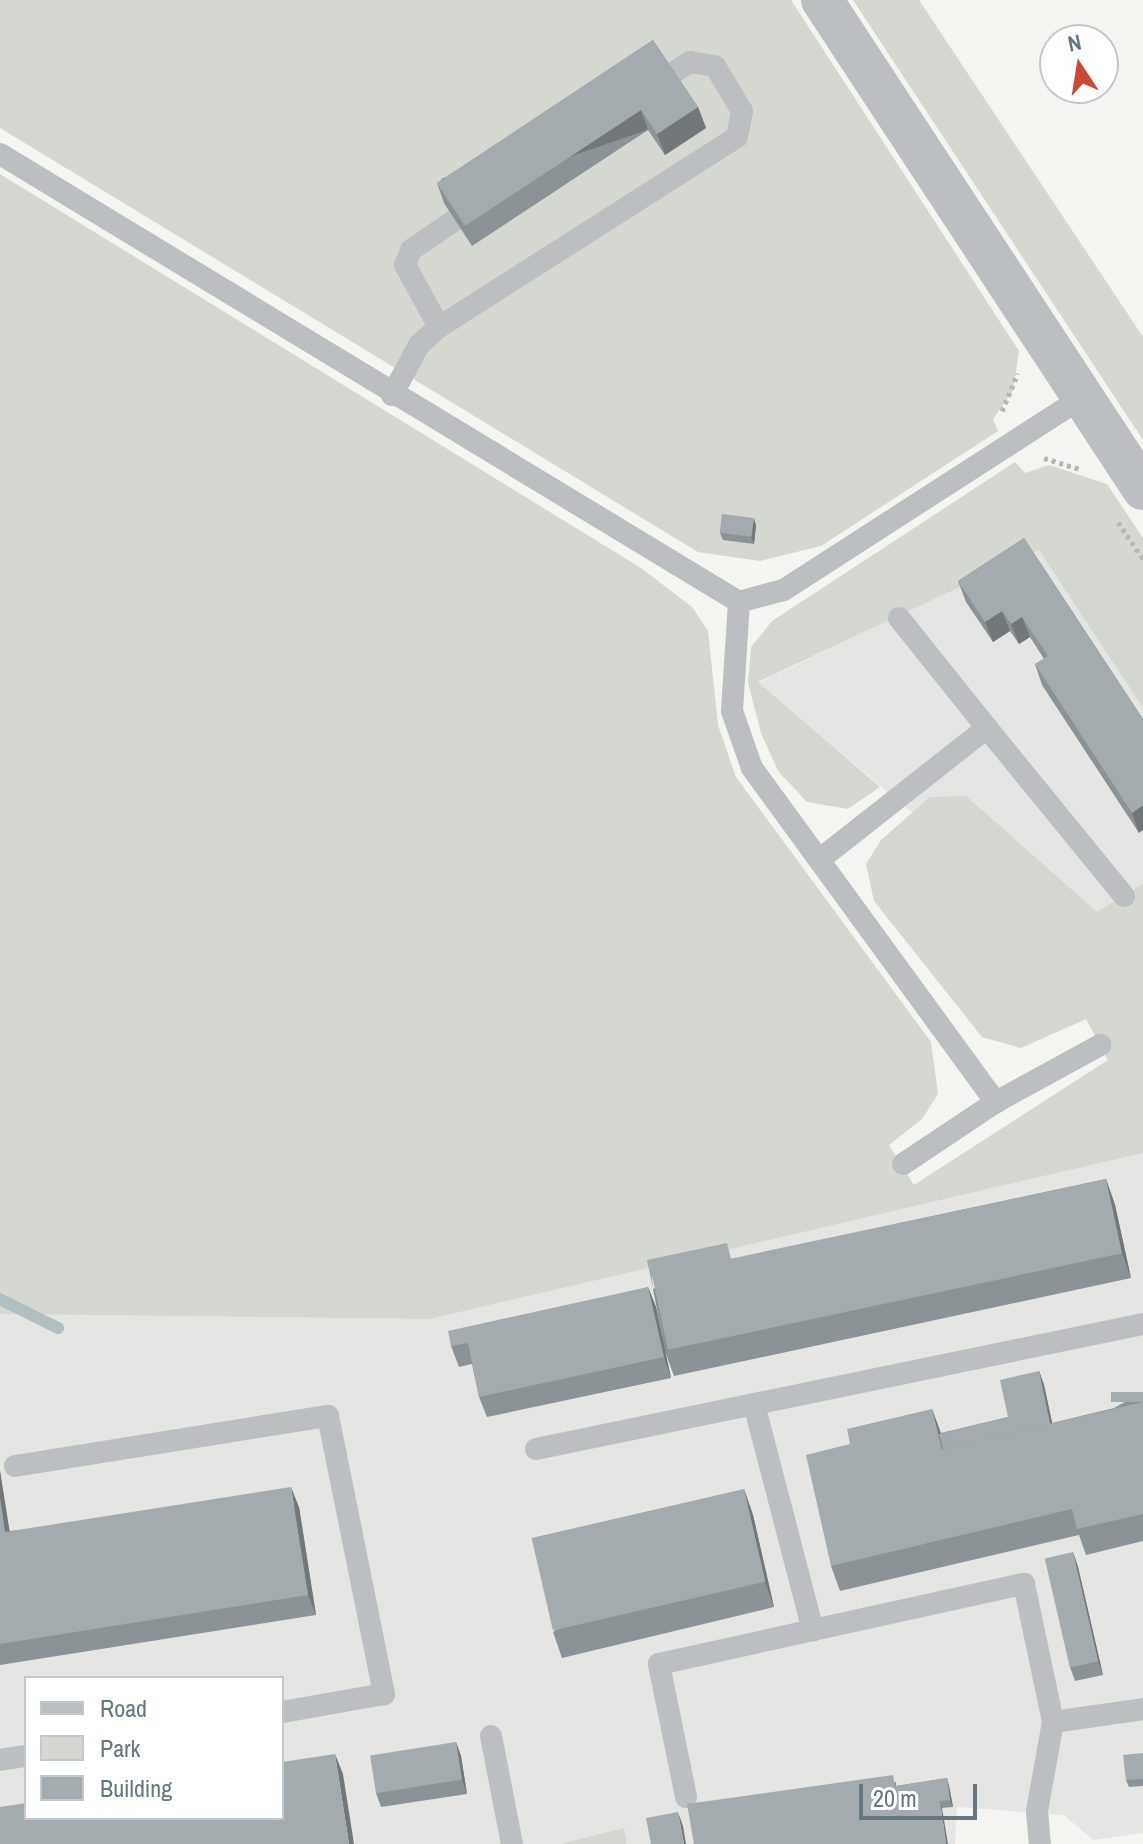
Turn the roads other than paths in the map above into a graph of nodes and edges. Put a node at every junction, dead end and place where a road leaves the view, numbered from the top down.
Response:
1 (822, 0) edge
2 (671, 74) edge
3 (0, 154) edge
4 (455, 220) edge
5 (439, 327) junction
6 (392, 395) junction
7 (1083, 397) junction
8 (1143, 489) edge
9 (739, 602) junction
10 (899, 618) dead end
11 (987, 728) junction
12 (819, 860) junction
13 (1124, 896) dead end
14 (1100, 1045) dead end
15 (996, 1102) junction
16 (903, 1164) dead end
17 (1143, 1324) edge
18 (754, 1404) junction
19 (536, 1449) dead end
20 (15, 1466) dead end
21 (813, 1630) junction
22 (1143, 1709) edge
23 (284, 1712) edge
24 (1053, 1722) junction
25 (491, 1736) dead end
26 (24, 1756) edge
27 (0, 1760) edge
28 (686, 1797) dead end
29 (512, 1844) edge
30 (1040, 1844) edge

1 - 7 street
2 - 5 lane
3 - 6 lane
4 - 5 lane
5 - 6 lane
6 - 9 lane
7 - 8 street
7 - 9 lane
9 - 12 lane
10 - 11 lane
11 - 12 lane
11 - 13 lane
12 - 15 lane
14 - 15 lane
15 - 16 lane
17 - 18 lane
18 - 19 lane
18 - 21 lane
20 - 23 lane
21 - 24 lane
21 - 28 lane
22 - 24 lane
24 - 30 lane
25 - 29 lane
26 - 27 lane

